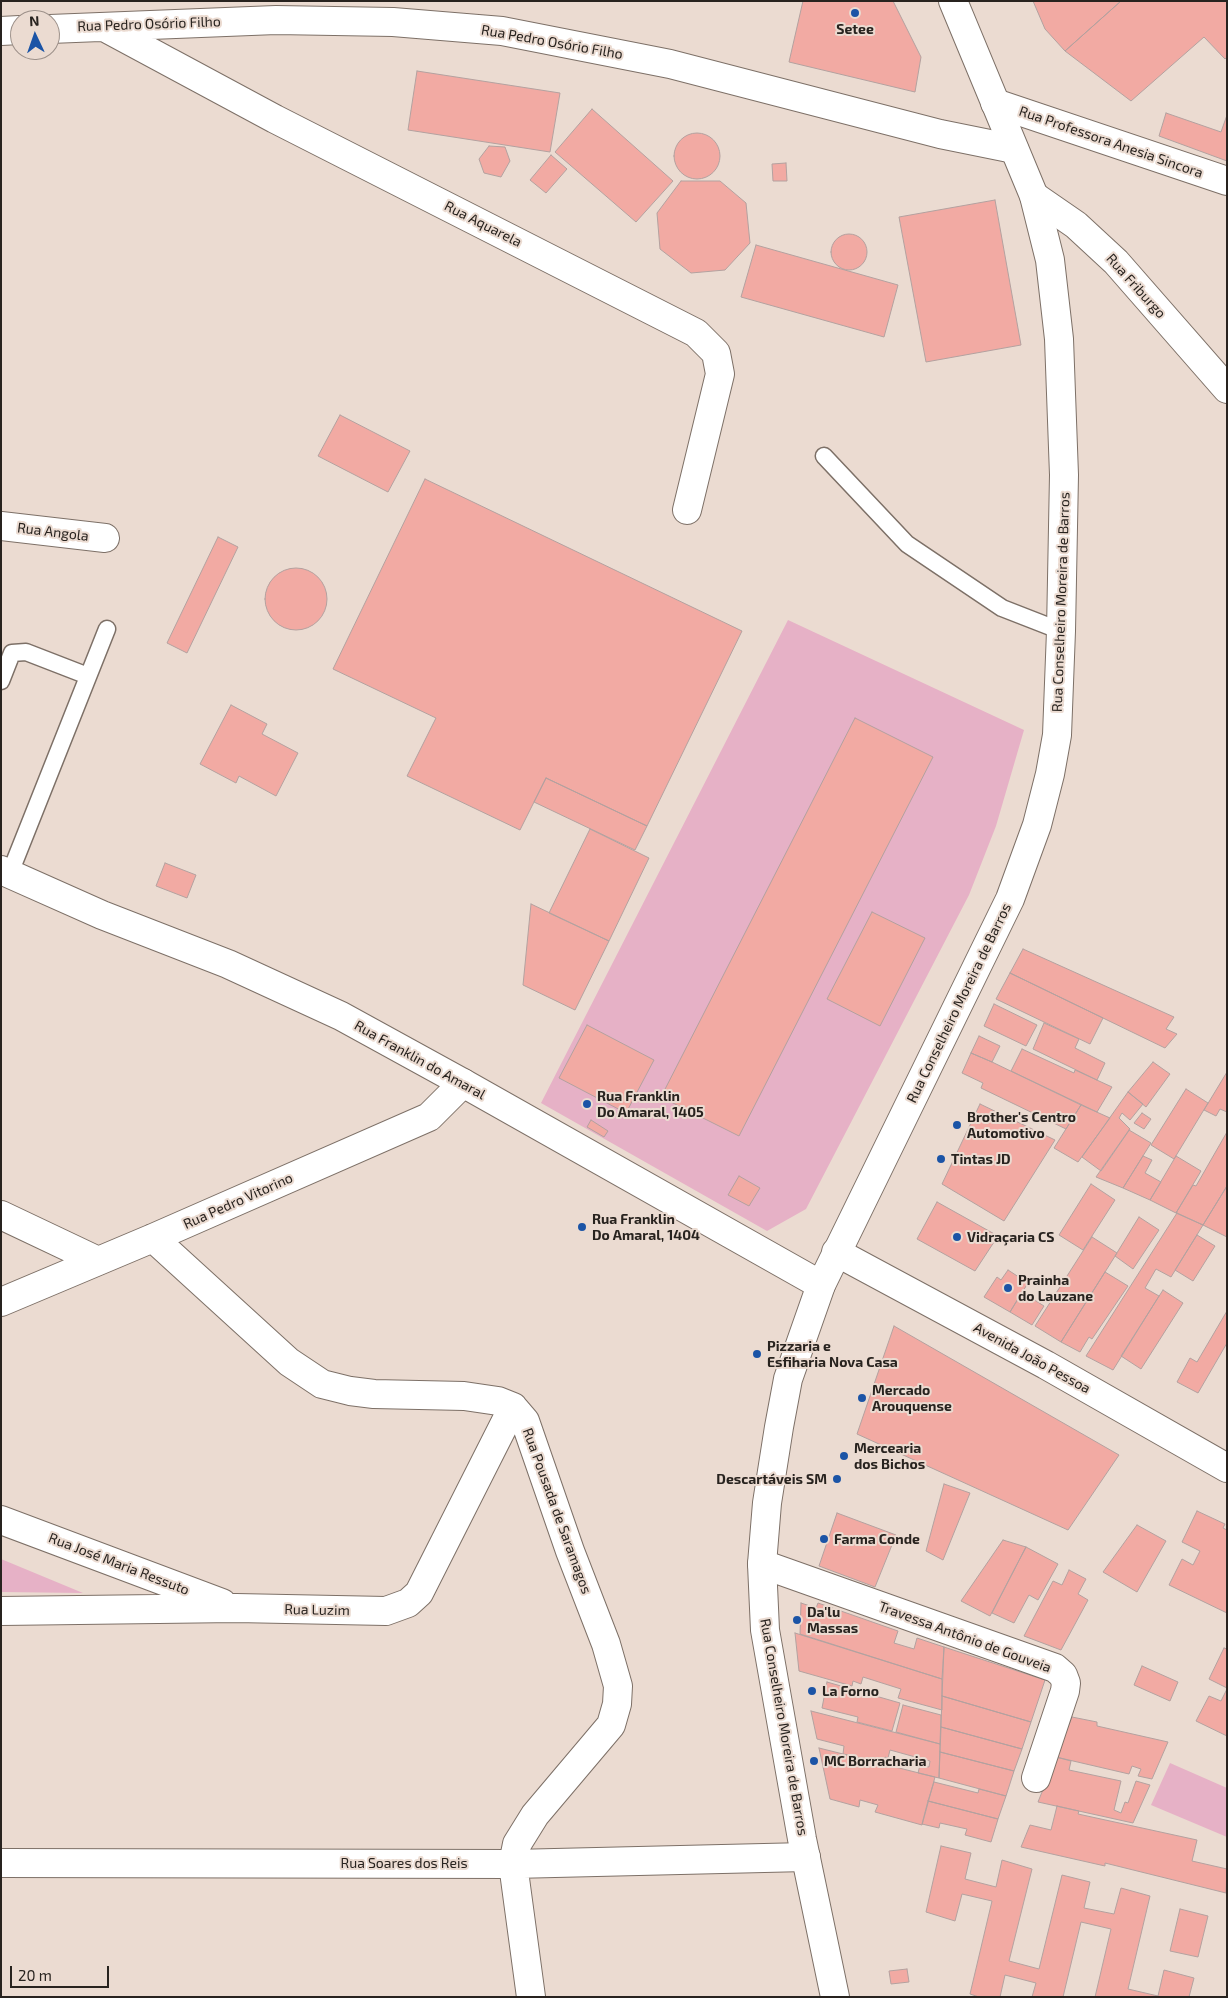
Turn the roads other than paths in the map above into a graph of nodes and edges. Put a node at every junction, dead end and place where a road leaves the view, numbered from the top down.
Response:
1 (953, 1) edge
2 (103, 26) junction
3 (60, 28) edge
4 (995, 103) junction
5 (1014, 149) junction
6 (1223, 184) edge
7 (1034, 196) junction
8 (1227, 389) edge
9 (824, 456) dead end
10 (687, 510) dead end
11 (1, 526) edge
12 (105, 538) dead end
13 (106, 629) dead end
14 (1062, 631) junction
15 (88, 676) junction
16 (1, 681) edge
17 (6, 872) edge
18 (463, 1083) junction
19 (1, 1215) edge
20 (153, 1238) junction
21 (836, 1252) junction
22 (98, 1261) junction
23 (821, 1285) junction
24 (1, 1302) edge
25 (513, 1407) junction
26 (1227, 1468) edge
27 (1, 1520) edge
28 (762, 1564) junction
29 (236, 1608) junction
30 (1, 1611) edge
31 (1036, 1778) dead end
32 (806, 1857) junction
33 (1, 1863) edge
34 (513, 1864) junction
35 (531, 1997) edge
36 (835, 1997) edge

1 - 4 street, Rua Conselheiro Moreira de Barros
2 - 3 street, Rua Pedro Osório Filho
2 - 5 street, Rua Pedro Osório Filho
2 - 10 street, Rua Aquarela
4 - 5 street, Rua Conselheiro Moreira de Barros
4 - 6 street, Rua Professora Anesia Sincora
5 - 7 street, Rua Conselheiro Moreira de Barros
7 - 8 street, Rua Friburgo
7 - 14 street, Rua Conselheiro Moreira de Barros
9 - 14 lane
11 - 12 street, Rua Angola
13 - 15 lane
14 - 21 street, Rua Conselheiro Moreira de Barros
15 - 16 lane
15 - 17 lane
17 - 18 street, Rua Franklin do Amaral
18 - 20 street, Rua Pedro Vitorino
18 - 23 street, Rua Franklin do Amaral
19 - 22 street
20 - 22 street, Rua Pedro Vitorino
20 - 25 street
21 - 23 street, Rua Conselheiro Moreira de Barros
21 - 26 street, Avenida João Pessoa
22 - 24 street, Rua Pedro Vitorino
23 - 28 street, Rua Conselheiro Moreira de Barros
25 - 29 street, Rua Luzim
25 - 34 street, Rua Pousada de Saramagos
27 - 29 street, Rua José Maria Ressuto
28 - 31 street, Travessa Antônio de Gouveia
28 - 32 street, Rua Conselheiro Moreira de Barros
29 - 30 street, Rua Luzim
32 - 34 street, Rua Soares dos Reis
32 - 36 street, Rua Conselheiro Moreira de Barros
33 - 34 street, Rua Soares dos Reis
34 - 35 street, Rua Pousada de Saramagos

